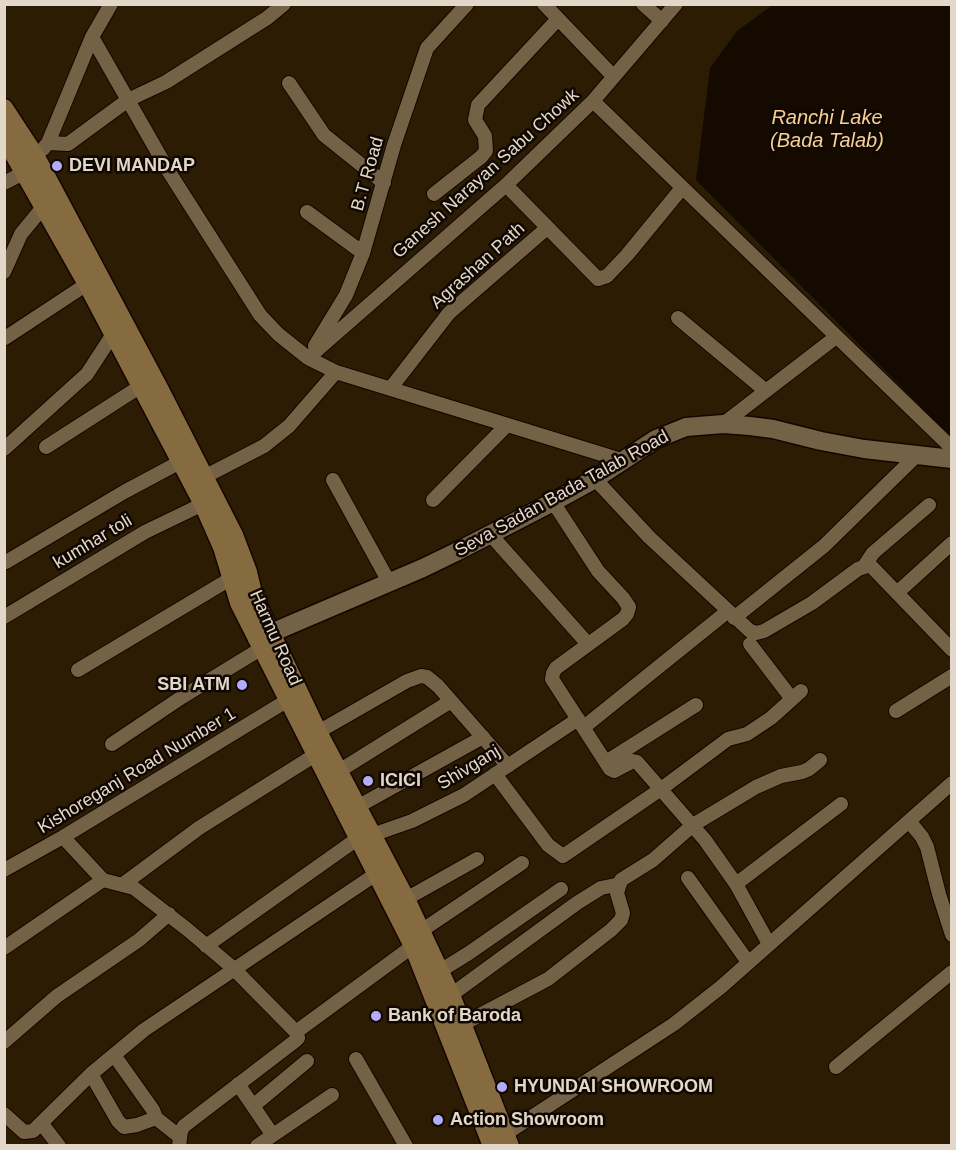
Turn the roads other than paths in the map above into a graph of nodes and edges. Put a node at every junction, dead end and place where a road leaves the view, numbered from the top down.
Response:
1 (111, 4) edge
2 (284, 4) edge
3 (467, 4) edge
4 (543, 4) edge
5 (643, 4) edge
6 (676, 4) edge
7 (558, 20) junction
8 (662, 21) junction
9 (92, 37) junction
10 (613, 76) junction
11 (289, 83) dead end
12 (128, 100) junction
13 (593, 102) junction
14 (4, 108) edge
15 (4, 137) edge
16 (48, 143) junction
17 (31, 165) junction
18 (4, 183) edge
19 (384, 183) junction
20 (506, 185) junction
21 (682, 188) junction
22 (434, 194) dead end
23 (44, 207) junction
24 (307, 212) dead end
25 (547, 228) junction
26 (363, 253) junction
27 (4, 272) edge
28 (87, 284) junction
29 (678, 318) dead end
30 (113, 334) junction
31 (836, 337) junction
32 (5, 338) edge
33 (308, 358) junction
34 (336, 372) junction
35 (141, 386) junction
36 (390, 389) junction
37 (766, 391) junction
38 (723, 423) junction
39 (507, 425) junction
40 (46, 447) dead end
41 (951, 448) edge
42 (4, 449) edge
43 (916, 455) junction
44 (951, 459) edge
45 (621, 460) junction
46 (180, 462) junction
47 (204, 477) junction
48 (594, 478) junction
49 (333, 480) dead end
50 (433, 500) dead end
51 (553, 502) junction
52 (203, 504) junction
53 (929, 505) dead end
54 (490, 534) junction
55 (951, 543) edge
56 (4, 561) edge
57 (865, 565) junction
58 (230, 579) junction
59 (389, 582) junction
60 (898, 592) junction
61 (731, 615) junction
62 (4, 617) edge
63 (264, 639) junction
64 (588, 644) junction
65 (750, 644) dead end
66 (951, 650) edge
67 (78, 670) dead end
68 (951, 676) edge
69 (288, 700) junction
70 (451, 701) junction
71 (696, 705) dead end
72 (896, 711) dead end
73 (581, 723) junction
74 (318, 732) junction
75 (483, 737) junction
76 (112, 744) dead end
77 (315, 755) junction
78 (820, 760) dead end
79 (606, 762) junction
80 (508, 766) junction
81 (339, 771) junction
82 (495, 774) junction
83 (951, 783) edge
84 (661, 789) junction
85 (841, 804) dead end
86 (357, 807) junction
87 (909, 821) junction
88 (693, 825) junction
89 (63, 837) junction
90 (365, 837) junction
91 (477, 859) dead end
92 (522, 863) dead end
93 (4, 870) edge
94 (376, 874) junction
95 (688, 878) dead end
96 (103, 880) junction
97 (620, 884) junction
98 (736, 884) junction
99 (122, 885) junction
100 (561, 890) dead end
101 (405, 899) junction
102 (169, 914) junction
103 (951, 932) edge
104 (417, 938) junction
105 (770, 944) junction
106 (206, 946) junction
107 (4, 948) edge
108 (748, 962) junction
109 (233, 968) junction
110 (440, 971) junction
111 (951, 972) edge
112 (451, 995) junction
113 (464, 1024) junction
114 (296, 1032) junction
115 (4, 1042) edge
116 (114, 1055) junction
117 (356, 1059) dead end
118 (307, 1061) dead end
119 (836, 1067) dead end
120 (91, 1074) junction
121 (238, 1084) junction
122 (332, 1095) dead end
123 (253, 1106) junction
124 (4, 1114) edge
125 (156, 1118) junction
126 (42, 1124) junction
127 (272, 1134) junction
128 (180, 1141) edge
129 (498, 1143) edge
130 (59, 1146) edge
131 (257, 1146) edge
132 (406, 1146) edge

1 - 9 street
2 - 12 street
3 - 19 street, B.T Road
4 - 7 street
5 - 8 street
6 - 8 street, Ganesh Narayan Sabu Chowk
7 - 10 street
7 - 22 street
8 - 10 street, Ganesh Narayan Sabu Chowk
9 - 12 street
9 - 16 street
10 - 13 street, Ganesh Narayan Sabu Chowk
11 - 19 street
12 - 16 street
12 - 33 street
13 - 20 street, Ganesh Narayan Sabu Chowk
13 - 21 street
14 - 17 main road, Harmu Road
15 - 17 main road, Harmu Road
16 - 17 street
17 - 18 street
17 - 23 main road, Harmu Road
17 - 47 main road, Harmu Road
19 - 26 street, B.T Road
20 - 25 street
20 - 33 street, Ganesh Narayan Sabu Chowk
21 - 25 street
21 - 31 street
23 - 27 street
23 - 28 main road, Harmu Road
24 - 26 street
25 - 36 street, Agrashan Path
26 - 33 street, B.T Road
28 - 30 main road, Harmu Road
28 - 32 street
29 - 37 street
30 - 35 main road, Harmu Road
30 - 42 street
31 - 37 street
31 - 41 street
33 - 34 street
34 - 36 street
34 - 47 street
35 - 40 street
35 - 46 main road, Harmu Road
36 - 39 street
37 - 38 street
38 - 43 street, Seva Sadan Bada Talab Road
38 - 45 street, Seva Sadan Bada Talab Road
39 - 45 street
39 - 50 street
43 - 44 street, Seva Sadan Bada Talab Road
43 - 61 street, Shivganj
45 - 48 street, Seva Sadan Bada Talab Road
46 - 52 main road, Harmu Road
46 - 56 street
47 - 63 main road, Harmu Road
48 - 51 street, Seva Sadan Bada Talab Road
48 - 61 street
49 - 59 street
51 - 54 street, Seva Sadan Bada Talab Road
51 - 64 street
52 - 58 main road, Harmu Road
52 - 62 street, kumhar toli
53 - 57 street
54 - 59 street, Seva Sadan Bada Talab Road
54 - 64 street
55 - 60 street
57 - 60 street
57 - 61 street
58 - 63 main road, Harmu Road
58 - 67 street
59 - 63 street, Seva Sadan Bada Talab Road
60 - 66 street
61 - 73 street, Shivganj
63 - 69 main road, Harmu Road
63 - 74 main road, Harmu Road
63 - 76 street
64 - 73 street
65 - 84 street
68 - 72 street
69 - 77 main road, Harmu Road
69 - 89 street, Kishoreganj Road Number 1
70 - 74 street
70 - 75 street
70 - 81 street
71 - 79 street
73 - 79 street
73 - 80 street, Shivganj
74 - 81 main road, Harmu Road
75 - 80 street
75 - 86 street
77 - 90 main road, Harmu Road
77 - 99 street
78 - 88 street
79 - 84 street
80 - 82 street, Shivganj
81 - 86 main road, Harmu Road
82 - 84 street
82 - 90 street, Shivganj
83 - 87 street
84 - 88 street
85 - 98 street
86 - 90 main road, Harmu Road
87 - 103 street
87 - 105 street
88 - 97 street
88 - 98 street
89 - 93 street, Kishoreganj Road Number 1
89 - 96 street
90 - 94 main road, Harmu Road
90 - 101 main road, Harmu Road
90 - 106 street, Shivganj
91 - 101 street
92 - 104 street
94 - 104 main road, Harmu Road
94 - 109 street
95 - 108 street
96 - 99 street
96 - 107 street
97 - 112 street
97 - 113 street
98 - 105 street
99 - 102 street
100 - 110 street
101 - 104 main road, Harmu Road
102 - 106 street
102 - 115 street
104 - 110 main road, Harmu Road
104 - 114 street
104 - 129 main road, Harmu Road
105 - 108 street
106 - 109 street
108 - 129 street
109 - 114 street
109 - 116 street
110 - 112 main road, Harmu Road
111 - 119 street
112 - 113 main road, Harmu Road
113 - 129 main road, Harmu Road
114 - 121 street
116 - 120 street
116 - 125 street
117 - 132 street
118 - 123 street
120 - 125 street
120 - 126 street
121 - 123 street
121 - 128 street
122 - 127 street
123 - 127 street
124 - 126 street
125 - 128 street
126 - 130 street
127 - 131 street

